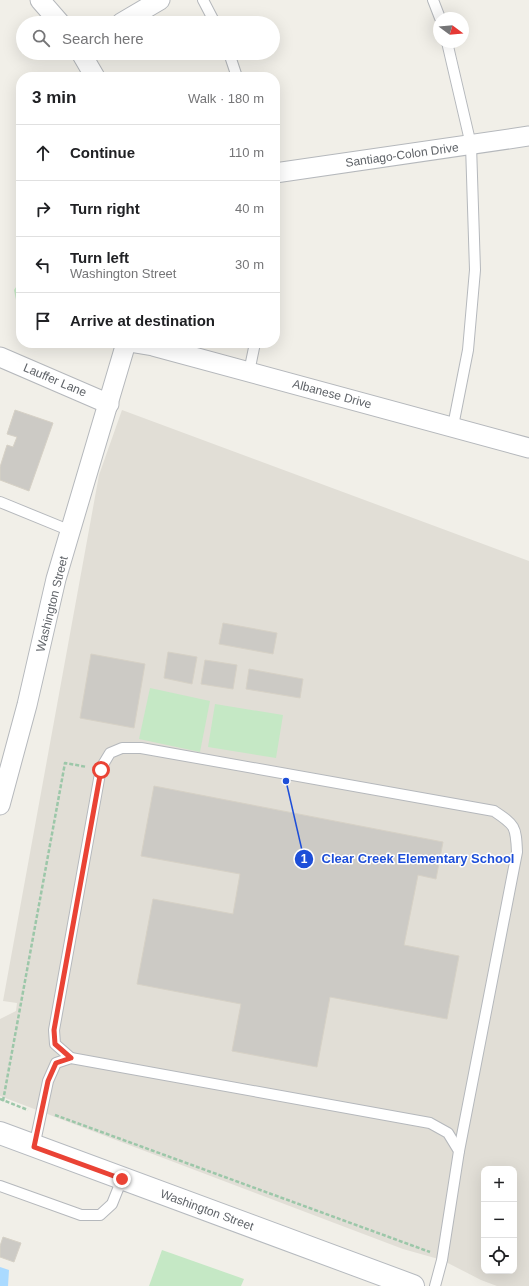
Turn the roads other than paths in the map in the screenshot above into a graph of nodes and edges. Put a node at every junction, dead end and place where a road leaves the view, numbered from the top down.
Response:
1 (40, 0) edge
2 (160, 0) edge
3 (203, 0) edge
4 (433, 0) edge
5 (438, 12) edge
6 (54, 16) edge
7 (133, 16) edge
8 (211, 16) edge
9 (448, 48) edge
10 (85, 60) edge
11 (232, 60) edge
12 (92, 72) edge
13 (236, 72) edge
14 (529, 136) edge
15 (471, 145) junction
16 (280, 172) edge
17 (125, 348) edge
18 (160, 348) edge
19 (254, 348) edge
20 (0, 357) edge
21 (249, 372) junction
22 (109, 404) junction
23 (453, 426) junction
24 (529, 448) edge
25 (0, 502) edge
26 (71, 531) junction
27 (0, 805) edge
28 (71, 1058) junction
29 (0, 1133) edge
30 (34, 1147) junction
31 (459, 1151) junction
32 (122, 1179) junction
33 (0, 1186) edge
34 (414, 1286) edge
35 (435, 1286) edge

1 - 6 street
2 - 7 street
3 - 8 lane
4 - 5 lane
9 - 15 lane
10 - 12 street
11 - 13 lane
14 - 15 street, Santiago-Colon Drive
15 - 16 street, Santiago-Colon Drive
15 - 23 lane
17 - 22 street, Washington Street
18 - 21 street, Albanese Drive
19 - 21 lane
20 - 22 street, Lauffer Lane
21 - 23 street, Albanese Drive
22 - 26 street, Washington Street
23 - 24 street, Albanese Drive
25 - 26 lane
26 - 27 street, Washington Street
28 - 30 lane
28 - 31 lane
28 - 31 lane
29 - 30 street, Washington Street
30 - 32 street, Washington Street
31 - 35 lane
32 - 33 lane
32 - 34 street, Washington Street

